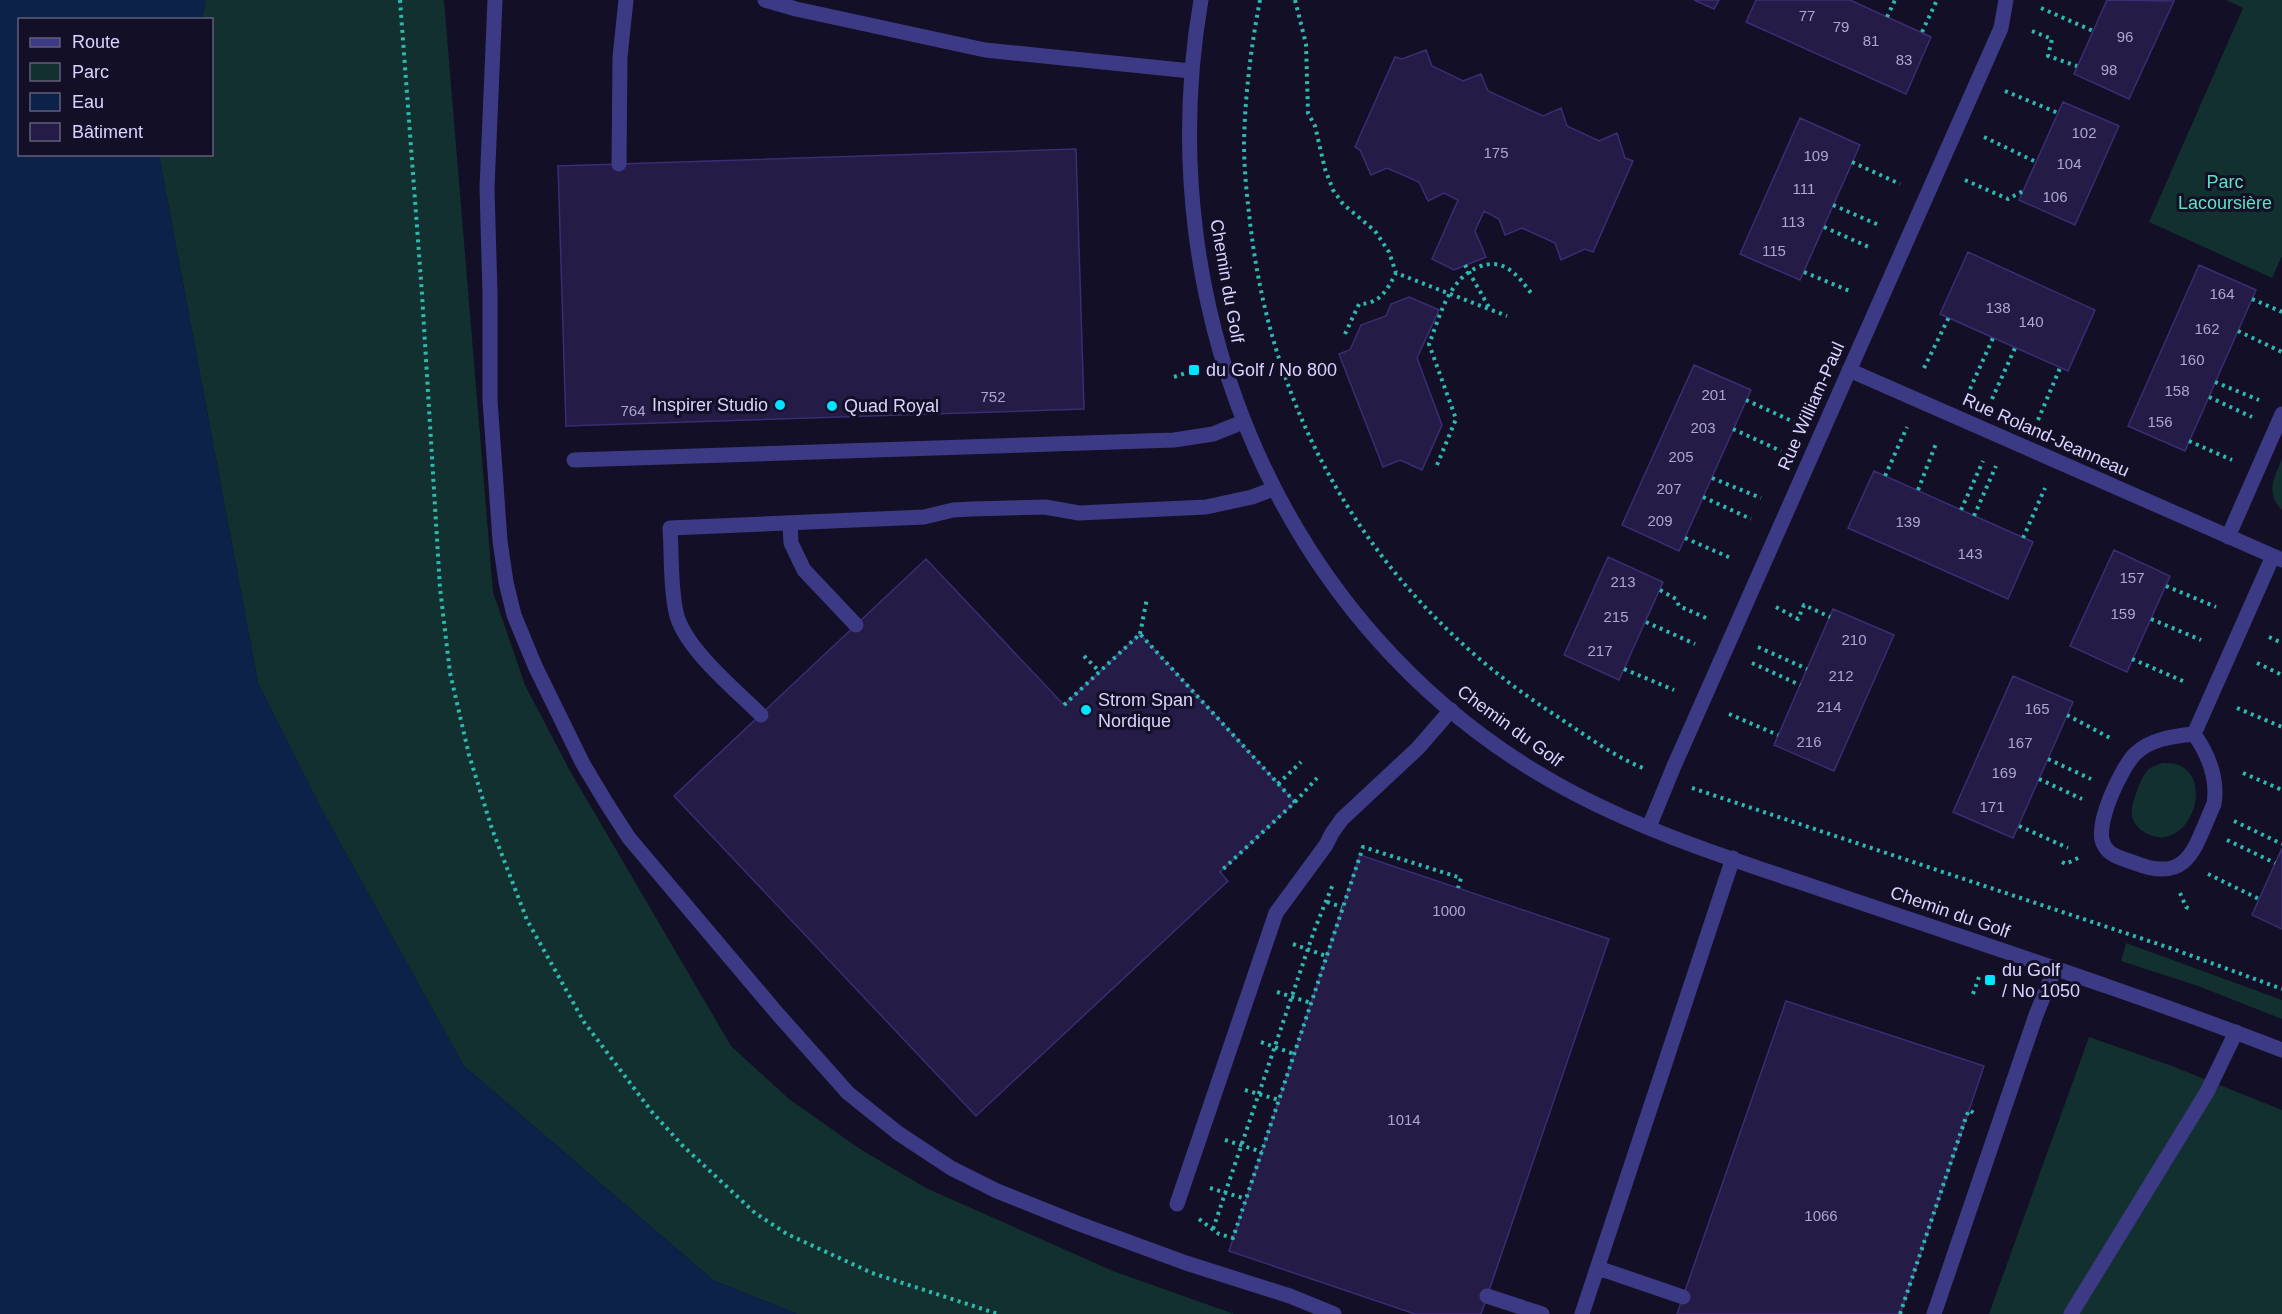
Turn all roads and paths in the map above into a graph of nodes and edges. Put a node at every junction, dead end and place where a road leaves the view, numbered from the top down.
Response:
1 (495, 0) edge
2 (626, 0) edge
3 (765, 0) edge
4 (1201, 0) edge
5 (1260, 0) edge
6 (1295, 0) edge
7 (1895, 0) edge
8 (1937, 0) edge
9 (2006, 0) edge
10 (2041, 8) dead end
11 (1887, 17) dead end
12 (2032, 31) dead end
13 (2093, 31) dead end
14 (1922, 32) dead end
15 (2077, 66) dead end
16 (1191, 71) junction
17 (2005, 91) dead end
18 (2058, 113) dead end
19 (1984, 137) dead end
20 (1852, 162) dead end
21 (2036, 162) dead end
22 (619, 164) dead end
23 (1965, 180) dead end
24 (1900, 184) dead end
25 (2022, 191) dead end
26 (1833, 205) dead end
27 (1881, 226) dead end
28 (1824, 227) dead end
29 (1871, 248) dead end
30 (1465, 265) dead end
31 (1469, 271) junction
32 (1804, 272) dead end
33 (1396, 273) junction
34 (1852, 292) dead end
35 (1531, 293) dead end
36 (1449, 294) junction
37 (2253, 299) dead end
38 (1491, 310) junction
39 (2282, 312) edge
40 (1507, 316) dead end
41 (1949, 318) dead end
42 (2238, 331) dead end
43 (1345, 334) dead end
44 (1993, 338) dead end
45 (2015, 348) dead end
46 (2282, 352) edge
47 (1924, 368) dead end
48 (2060, 368) dead end
49 (1194, 370) dead end
50 (1849, 370) junction
51 (1174, 377) dead end
52 (2215, 382) dead end
53 (1970, 389) dead end
54 (2209, 398) dead end
55 (1992, 399) dead end
56 (1746, 400) dead end
57 (2265, 403) dead end
58 (2282, 414) edge
59 (2038, 420) dead end
60 (2258, 420) dead end
61 (1243, 422) junction
62 (1794, 422) dead end
63 (1906, 427) dead end
64 (1733, 429) dead end
65 (1937, 441) dead end
66 (2189, 441) dead end
67 (1781, 451) dead end
68 (574, 460) dead end
69 (1983, 461) dead end
70 (2239, 464) dead end
71 (1437, 465) dead end
72 (1995, 466) dead end
73 (1885, 476) dead end
74 (1712, 478) dead end
75 (2046, 488) dead end
76 (1273, 489) junction
77 (1918, 490) dead end
78 (1703, 497) dead end
79 (1761, 498) dead end
80 (1961, 510) dead end
81 (1974, 516) dead end
82 (1751, 519) dead end
83 (790, 523) junction
84 (2228, 537) junction
85 (1685, 538) dead end
86 (2023, 538) dead end
87 (2278, 558) edge
88 (1733, 559) dead end
89 (2166, 586) dead end
90 (1660, 590) dead end
91 (1147, 598) dead end
92 (1776, 607) dead end
93 (2216, 607) dead end
94 (1830, 617) dead end
95 (1706, 618) dead end
96 (2151, 619) dead end
97 (1646, 622) dead end
98 (856, 625) dead end
99 (1140, 634) junction
100 (2269, 637) dead end
101 (2201, 640) dead end
102 (2282, 643) edge
103 (1695, 644) dead end
104 (1758, 647) dead end
105 (1084, 656) dead end
106 (2132, 659) dead end
107 (1752, 663) dead end
108 (2257, 663) dead end
109 (1624, 669) dead end
110 (1807, 669) dead end
111 (1100, 672) junction
112 (2282, 675) edge
113 (2183, 681) dead end
114 (1800, 685) dead end
115 (1674, 690) dead end
116 (1064, 705) dead end
117 (2237, 708) dead end
118 (1451, 710) junction
119 (1729, 714) dead end
120 (761, 715) dead end
121 (2067, 716) dead end
122 (2282, 727) edge
123 (2194, 734) junction
124 (1778, 735) dead end
125 (2116, 741) dead end
126 (2048, 759) dead end
127 (1301, 762) dead end
128 (1639, 767) dead end
129 (2243, 773) dead end
130 (1317, 778) dead end
131 (2039, 779) dead end
132 (2098, 782) dead end
133 (1278, 784) junction
134 (1698, 790) dead end
135 (2282, 790) edge
136 (1295, 802) junction
137 (2089, 802) dead end
138 (2231, 819) dead end
139 (2019, 826) dead end
140 (1649, 827) junction
141 (2222, 838) dead end
142 (2282, 844) edge
143 (2068, 848) dead end
144 (1733, 858) junction
145 (2275, 863) dead end
146 (1220, 872) dead end
147 (2207, 873) dead end
148 (1334, 882) dead end
149 (1458, 888) dead end
150 (2259, 899) dead end
151 (1327, 902) junction
152 (1342, 907) junction
153 (1308, 950) junction
154 (1326, 956) junction
155 (2055, 968) junction
156 (1979, 976) dead end
157 (2282, 989) edge
158 (1973, 994) dead end
159 (1292, 997) junction
160 (1311, 1003) junction
161 (2236, 1032) junction
162 (1275, 1047) junction
163 (2282, 1050) edge
164 (1294, 1054) junction
165 (1259, 1095) junction
166 (1279, 1100) junction
167 (1983, 1116) dead end
168 (1241, 1145) junction
169 (1262, 1152) junction
170 (1225, 1193) junction
171 (1246, 1199) junction
172 (1177, 1204) dead end
173 (1598, 1268) junction
174 (1487, 1296) dead end
175 (1683, 1297) dead end
176 (1585, 1313) edge
177 (1334, 1314) edge
178 (1542, 1314) edge
179 (1900, 1314) edge
180 (1934, 1314) edge
181 (2071, 1314) edge

1 - 177 street
2 - 22 street
3 - 16 street
4 - 16 street, Chemin du Golf
5 - 128 path, Chemin du Golf
6 - 33 path
7 - 11 path
8 - 14 path
9 - 50 street, Rue William-Paul
10 - 13 path
12 - 15 path
16 - 61 street, Chemin du Golf
17 - 18 path
19 - 21 path
20 - 24 path
23 - 25 path
26 - 27 path
28 - 29 path
30 - 31 path
31 - 35 path
31 - 36 path
31 - 38 path
32 - 34 path
33 - 36 path
33 - 43 path
36 - 38 path
36 - 71 path
37 - 39 path
38 - 40 path
41 - 47 path
42 - 46 path
44 - 53 path
45 - 55 path
48 - 59 path
49 - 51 path
50 - 84 street, Rue Roland-Jeanneau
50 - 140 street, Rue William-Paul
52 - 57 path
54 - 60 path
56 - 62 path
58 - 84 street
61 - 68 street
61 - 76 street, Chemin du Golf
63 - 73 path
64 - 67 path
65 - 77 path
66 - 70 path
69 - 80 path
72 - 81 path
74 - 79 path
75 - 86 path
76 - 83 street
76 - 118 street, Chemin du Golf
78 - 82 path
83 - 98 street
83 - 120 street
84 - 87 street, Rue Roland-Jeanneau
85 - 88 path
87 - 123 street, Rue Roland-Jeanneau
89 - 93 path
90 - 95 path
91 - 99 path
92 - 94 path
96 - 101 path
97 - 103 path
99 - 111 path
99 - 133 path
100 - 102 path
104 - 110 path
105 - 111 path
106 - 113 path
107 - 114 path
108 - 112 path
109 - 115 path
111 - 116 path
117 - 122 path
118 - 140 street, Chemin du Golf
118 - 172 street
119 - 124 path
121 - 125 path
123 - 123 street
126 - 132 path
127 - 133 path
129 - 135 path
130 - 136 path
131 - 137 path
133 - 136 path
134 - 157 path, Chemin du Golf
136 - 146 path
138 - 142 path
139 - 143 path
140 - 144 street, Chemin du Golf
141 - 145 path
144 - 155 street, Chemin du Golf
144 - 173 street
147 - 150 path
148 - 151 path
149 - 152 path
151 - 152 path
151 - 153 path
152 - 154 path
153 - 154 path
153 - 159 path
154 - 160 path
155 - 161 street, Chemin du Golf
155 - 180 street
156 - 158 path
159 - 160 path
159 - 162 path
160 - 164 path
161 - 163 street, Chemin du Golf
161 - 181 street
162 - 164 path
162 - 165 path
164 - 166 path
165 - 166 path
165 - 168 path
166 - 169 path
167 - 179 path
168 - 169 path
168 - 170 path
169 - 171 path
170 - 171 path
170 - 171 path
173 - 175 street
173 - 176 street
174 - 178 street

